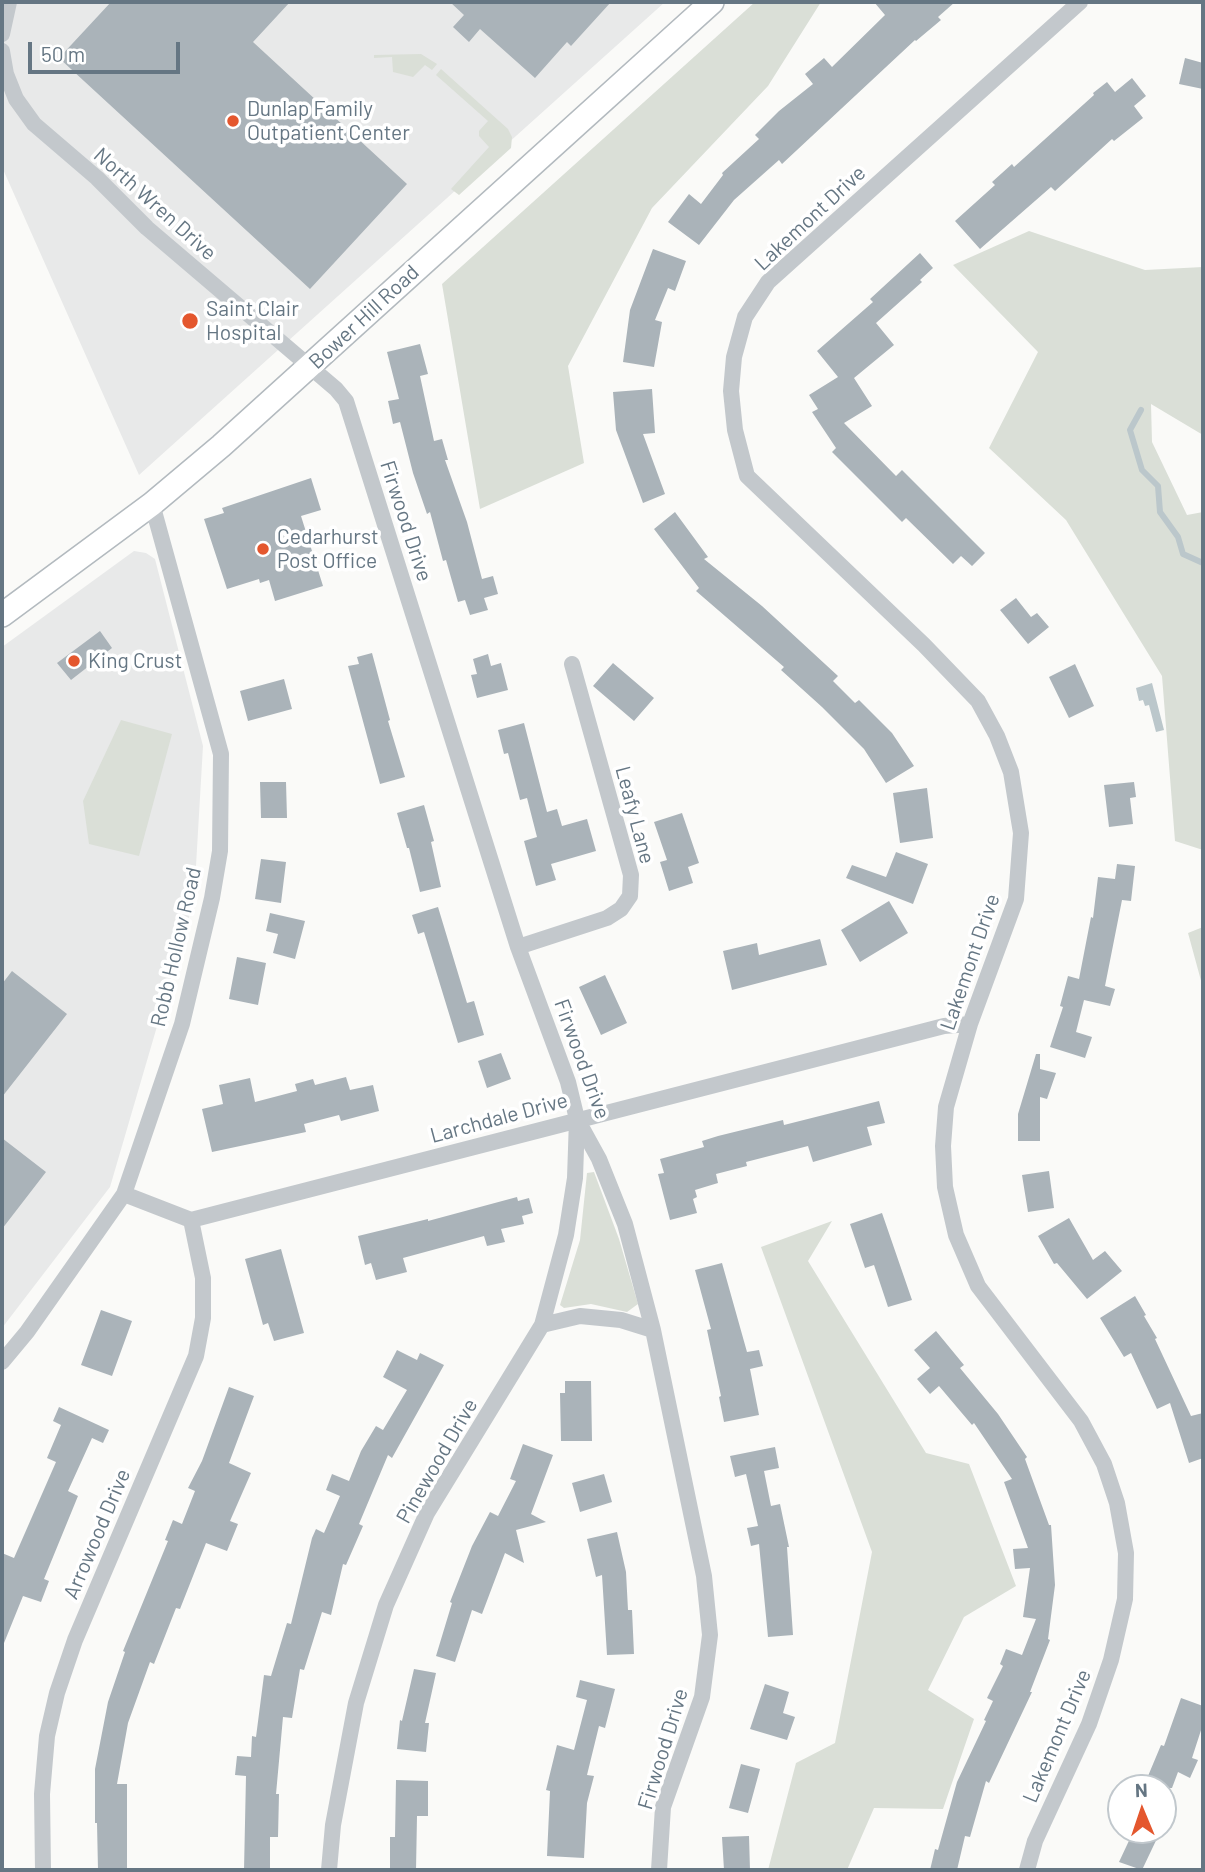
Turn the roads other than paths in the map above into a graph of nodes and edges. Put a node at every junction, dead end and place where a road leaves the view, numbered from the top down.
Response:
1 (9, 2) edge
2 (712, 2) edge
3 (1080, 2) edge
4 (2, 34) edge
5 (2, 51) edge
6 (310, 367) junction
7 (152, 503) junction
8 (2, 615) edge
9 (572, 664) dead end
10 (518, 947) junction
11 (970, 1024) junction
12 (578, 1119) junction
13 (124, 1194) junction
14 (191, 1220) junction
15 (542, 1325) junction
16 (653, 1330) junction
17 (2, 1362) edge
18 (43, 1870) edge
19 (329, 1870) edge
20 (660, 1870) edge
21 (1027, 1870) edge

1 - 4 street
2 - 6 main road, Bower Hill Road
3 - 11 street, Lakemont Drive
5 - 6 street, North Wren Drive
6 - 7 main road, Bower Hill Road
6 - 10 street, Firwood Drive
7 - 8 main road, Bower Hill Road
7 - 13 street, Robb Hollow Road
9 - 10 street, Leafy Lane
10 - 12 street, Firwood Drive
11 - 12 street, Larchdale Drive
11 - 21 street, Lakemont Drive
12 - 14 street, Larchdale Drive
12 - 15 street, Pinewood Drive
12 - 16 street, Firwood Drive
13 - 14 street
13 - 17 street, Robb Hollow Road
14 - 18 street, Arrowood Drive
15 - 16 street
15 - 19 street, Pinewood Drive
16 - 20 street, Firwood Drive

